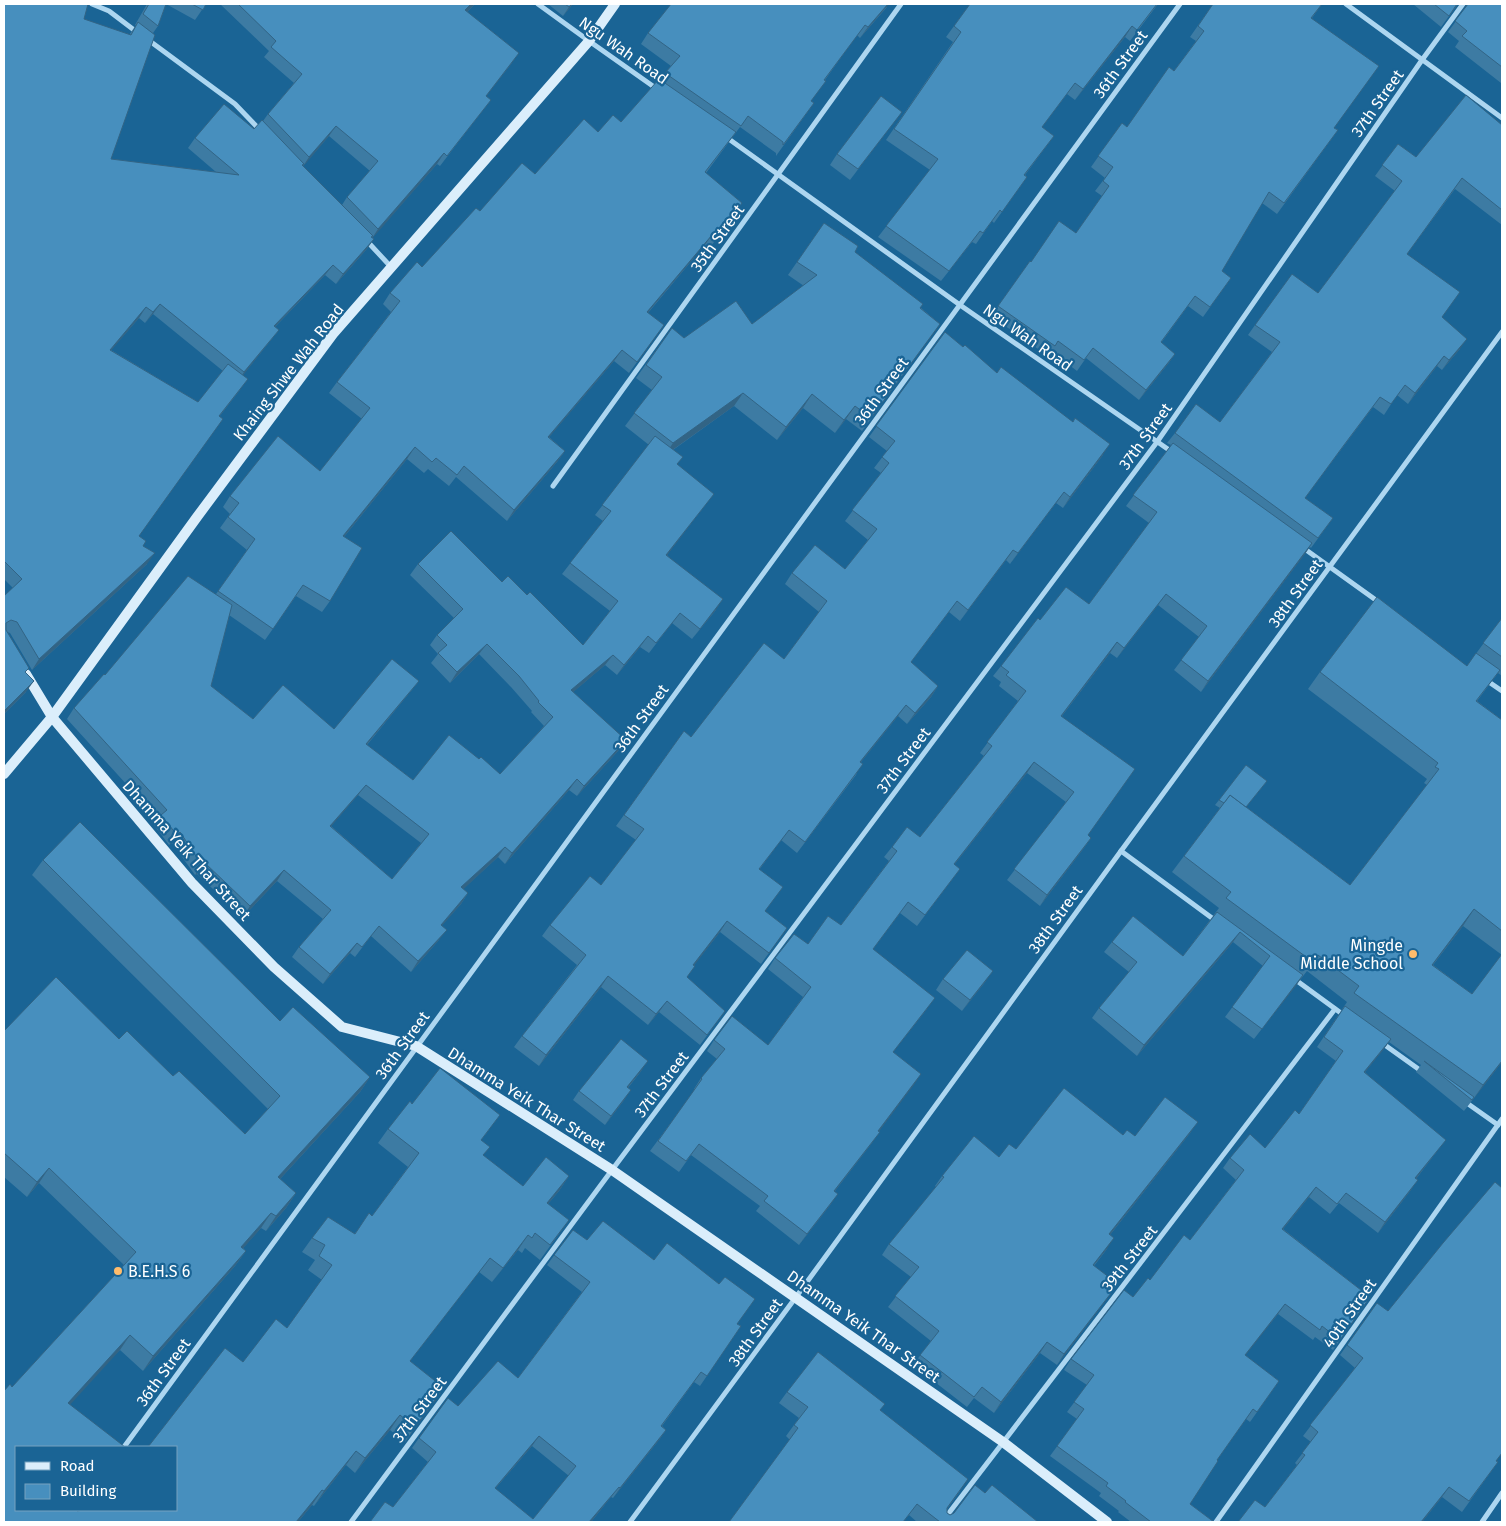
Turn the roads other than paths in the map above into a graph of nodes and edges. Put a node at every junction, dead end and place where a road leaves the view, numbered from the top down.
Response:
1 (92, 4) edge
2 (538, 4) edge
3 (615, 4) edge
4 (901, 4) edge
5 (1180, 4) edge
6 (1346, 4) edge
7 (1463, 4) edge
8 (588, 41) junction
9 (1422, 60) junction
10 (660, 91) edge
11 (1502, 118) edge
12 (723, 135) edge
13 (268, 139) edge
14 (779, 174) junction
15 (360, 234) edge
16 (392, 268) junction
17 (960, 305) junction
18 (1502, 332) edge
19 (1157, 442) junction
20 (1181, 459) edge
21 (553, 486) dead end
22 (1298, 544) edge
23 (1330, 567) junction
24 (1389, 609) edge
25 (18, 661) edge
26 (1480, 675) edge
27 (1502, 691) edge
28 (52, 717) junction
29 (4, 774) edge
30 (1121, 850) junction
31 (1224, 927) edge
32 (1288, 974) edge
33 (1336, 1009) junction
34 (1352, 1021) edge
35 (1376, 1038) edge
36 (416, 1046) junction
37 (1433, 1079) edge
38 (1457, 1096) edge
39 (1502, 1119) edge
40 (1498, 1125) junction
41 (612, 1170) junction
42 (796, 1297) junction
43 (1003, 1442) junction
44 (125, 1446) edge
45 (1502, 1493) edge
46 (77, 1511) edge
47 (69, 1522) edge
48 (351, 1522) edge
49 (630, 1522) edge
50 (942, 1522) edge
51 (1106, 1522) edge
52 (1216, 1522) edge
53 (1482, 1522) edge

1 - 13 street
2 - 8 street, Ngu Wah Road
3 - 8 main road, Khaing Shwe Wah Road
4 - 14 street, 35th Street
5 - 17 street, 36th Street
6 - 9 street
7 - 9 street, 37th Street
8 - 10 street, Ngu Wah Road
8 - 16 main road, Khaing Shwe Wah Road
9 - 11 street
9 - 19 street, 37th Street
12 - 14 street, Ngu Wah Road
14 - 17 street, Ngu Wah Road
14 - 21 street, 35th Street
15 - 16 street
16 - 28 main road, Khaing Shwe Wah Road
17 - 19 street, Ngu Wah Road
17 - 36 street, 36th Street
18 - 23 street, 38th Street
19 - 20 street, Ngu Wah Road
19 - 41 street, 37th Street
22 - 23 street
23 - 24 street
23 - 30 street, 38th Street
25 - 28 main road, Dhamma Yeik Thar Street
26 - 27 street
28 - 29 main road, Khaing Shwe Wah Road
28 - 36 main road, Dhamma Yeik Thar Street
30 - 31 street
30 - 42 street, 38th Street
32 - 33 street
33 - 34 street
33 - 43 street, 39th Street
35 - 37 street
36 - 41 main road, Dhamma Yeik Thar Street
36 - 44 street, 36th Street
38 - 40 street
39 - 40 street, 40th Street
40 - 52 street, 40th Street
41 - 42 main road, Dhamma Yeik Thar Street
41 - 48 street, 37th Street
42 - 43 main road, Dhamma Yeik Thar Street
42 - 49 street, 38th Street
43 - 50 street, 39th Street
43 - 51 main road, Dhamma Yeik Thar Street
45 - 53 street
46 - 47 street

